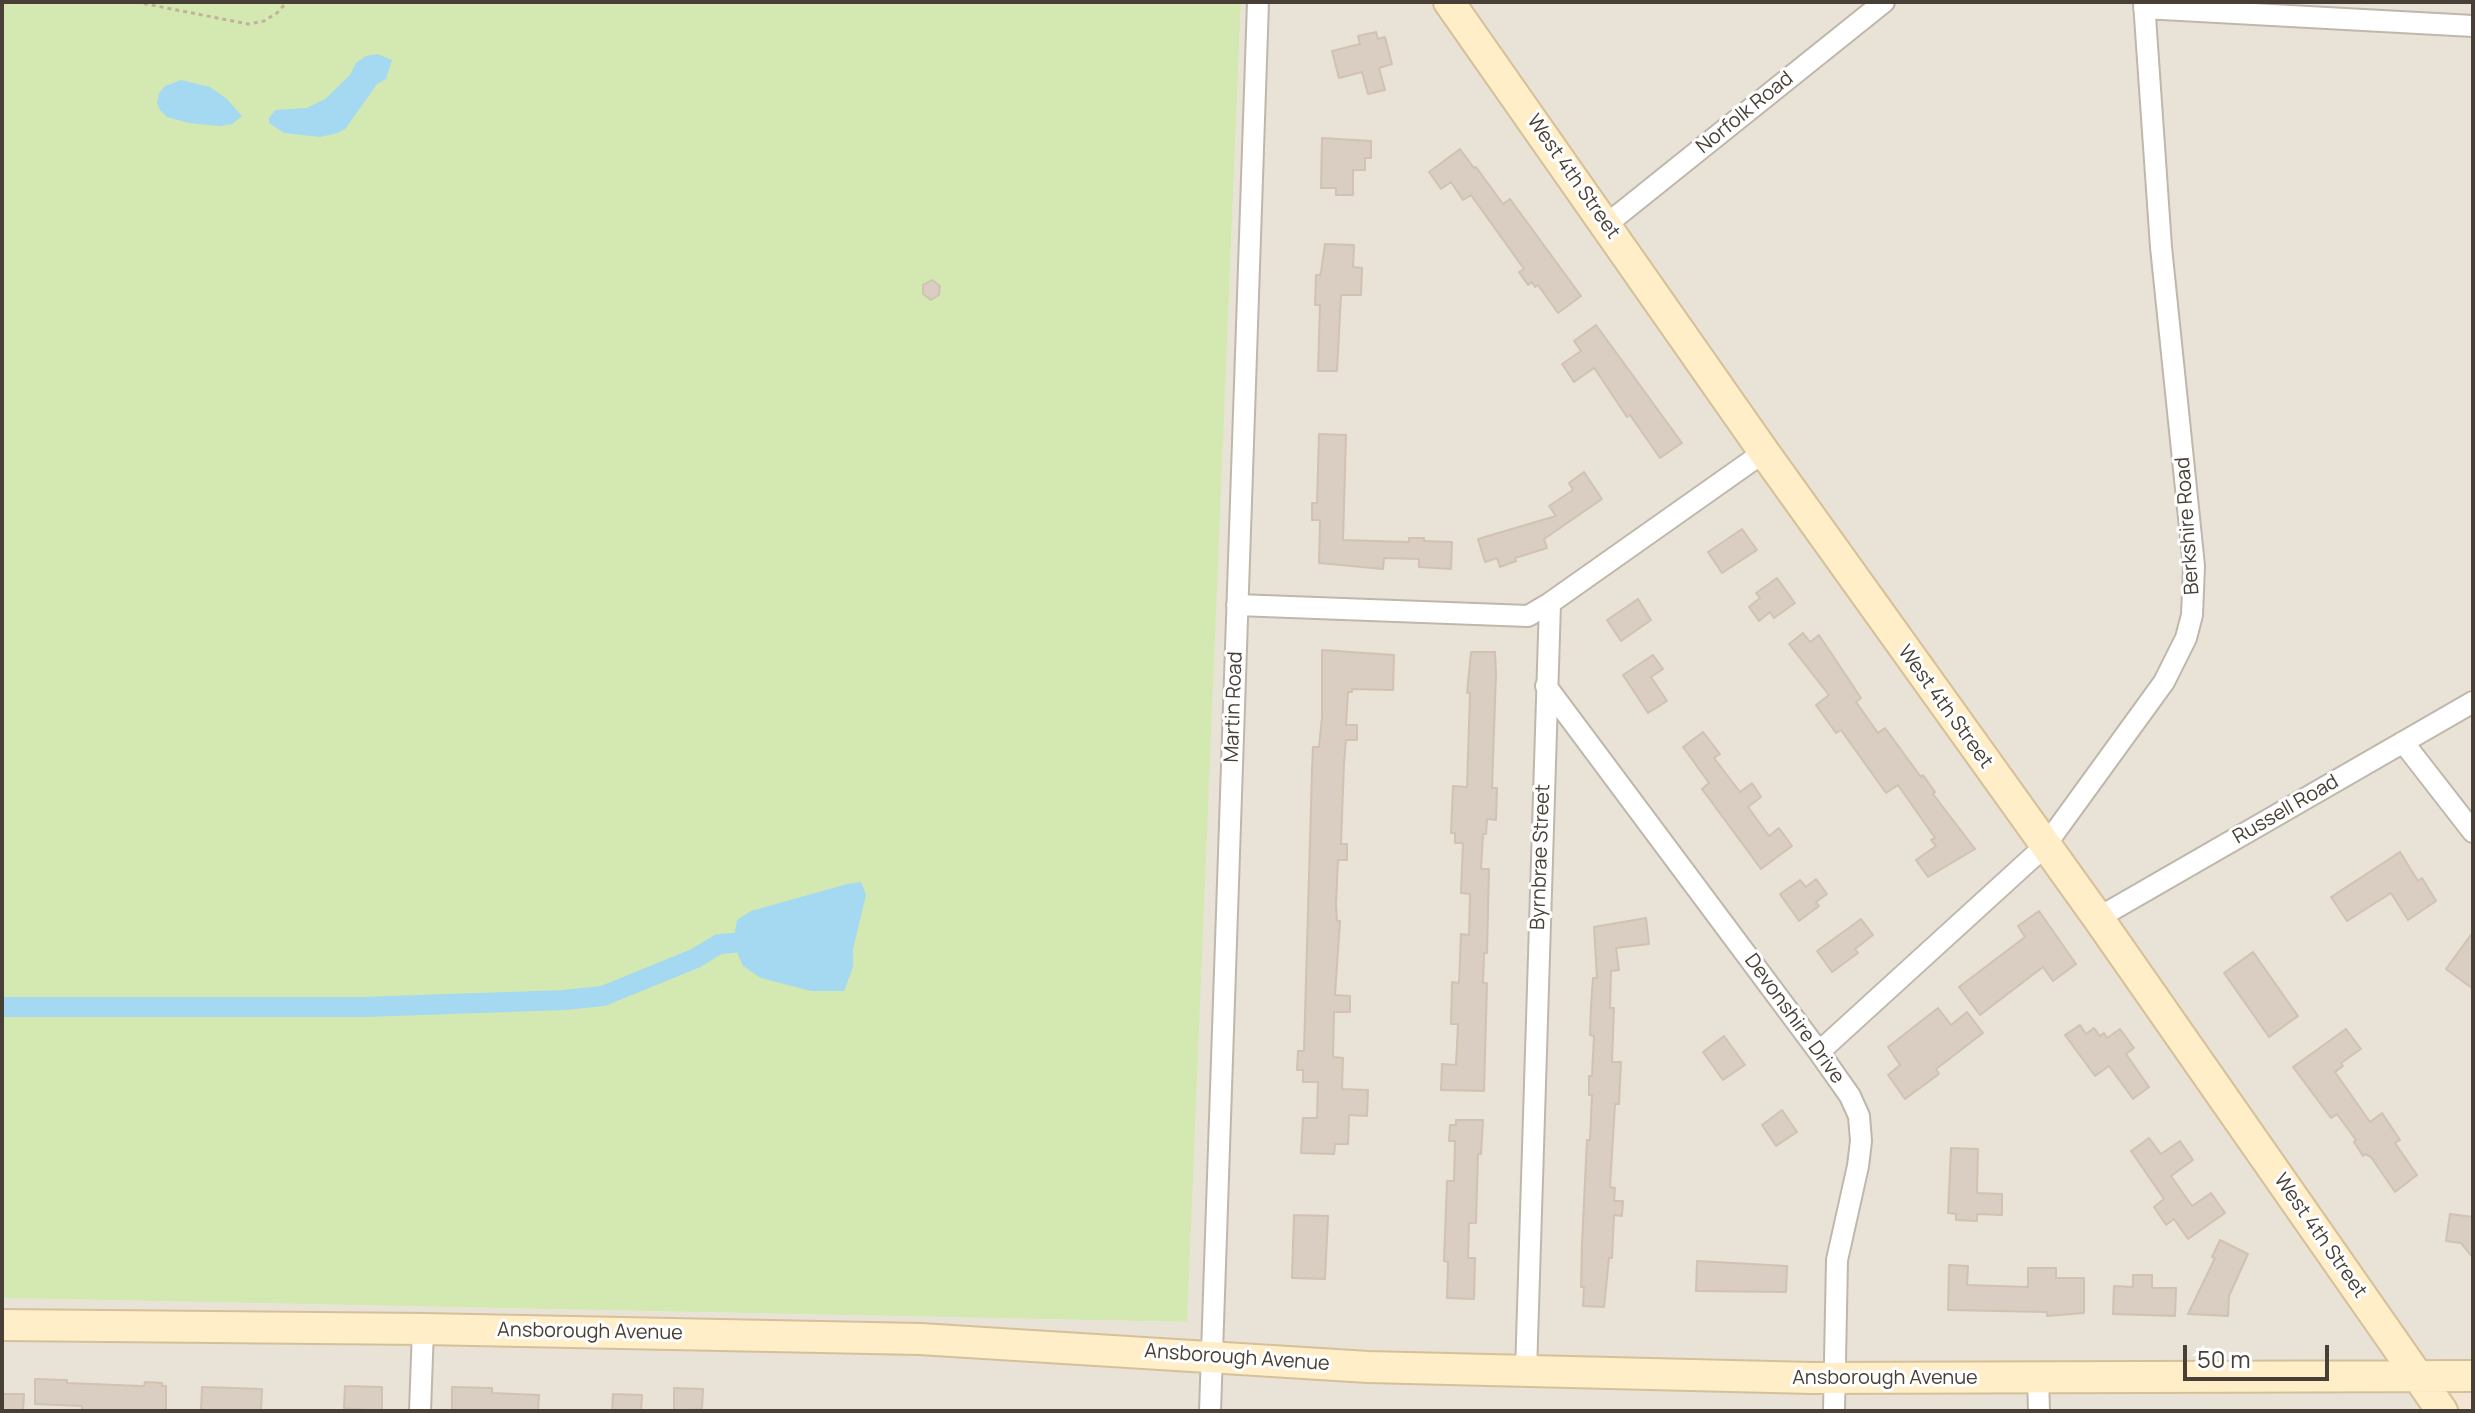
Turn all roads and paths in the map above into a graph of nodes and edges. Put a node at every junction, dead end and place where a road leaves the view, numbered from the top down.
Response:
1 (136, 2) edge
2 (287, 2) edge
3 (1258, 2) edge
4 (1449, 2) edge
5 (1884, 2) edge
6 (2144, 5) edge
7 (2473, 26) edge
8 (1607, 224) junction
9 (1764, 452) junction
10 (1550, 603) junction
11 (1237, 605) junction
12 (1546, 686) junction
13 (2473, 702) edge
14 (2403, 742) junction
15 (2473, 832) edge
16 (2045, 846) junction
17 (2098, 918) junction
18 (1819, 1052) junction
19 (2, 1325) edge
20 (423, 1329) junction
21 (1212, 1356) junction
22 (1526, 1372) junction
23 (2417, 1375) junction
24 (2473, 1376) edge
25 (2038, 1378) junction
26 (1835, 1379) junction
27 (420, 1411) edge
28 (1210, 1411) edge
29 (1834, 1411) edge
30 (2039, 1411) edge
31 (2442, 1411) edge

1 - 2 path
3 - 11 street, Martin Road
4 - 8 main road, West 4th Street
5 - 8 street, Norfolk Road
6 - 7 street
6 - 16 street, Berkshire Road
8 - 9 main road, West 4th Street
9 - 10 street
9 - 16 main road, West 4th Street
10 - 11 street
10 - 12 street, Byrnbrae Street
11 - 21 street, Martin Road
12 - 18 street, Devonshire Drive
12 - 22 street, Byrnbrae Street
13 - 14 street, Russell Road
14 - 15 street
14 - 17 street, Russell Road
16 - 17 main road, West 4th Street
16 - 18 street, Berkshire Road
17 - 23 main road, West 4th Street
18 - 26 street, Devonshire Drive
19 - 20 main road, Ansborough Avenue
20 - 21 main road, Ansborough Avenue
20 - 27 street
21 - 22 main road, Ansborough Avenue
21 - 28 street, Martin Road
22 - 26 main road, Ansborough Avenue
23 - 24 main road, Ansborough Avenue
23 - 25 main road, Ansborough Avenue
23 - 31 main road, West 4th Street
25 - 26 main road, Ansborough Avenue
25 - 30 street
26 - 29 street, Devonshire Drive

